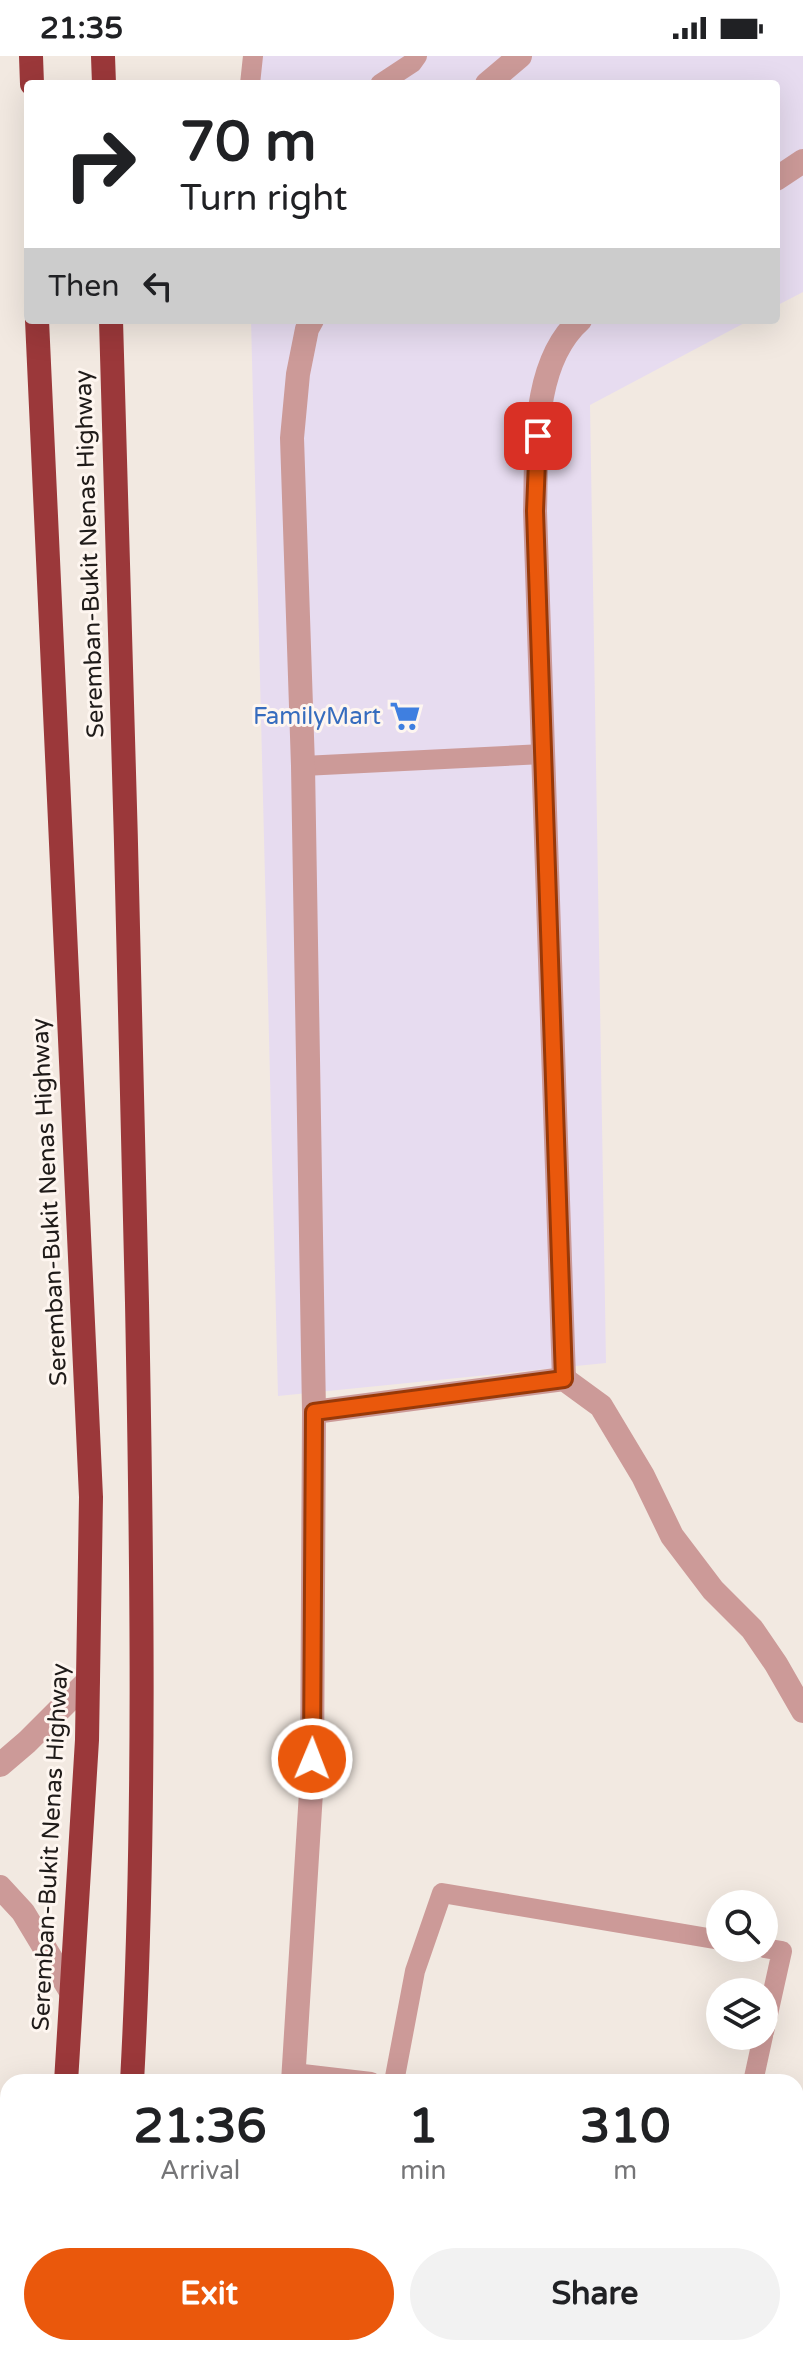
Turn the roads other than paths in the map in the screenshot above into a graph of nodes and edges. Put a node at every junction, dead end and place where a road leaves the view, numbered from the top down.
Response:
1 (31, 56) edge
2 (103, 56) edge
3 (253, 56) edge
4 (417, 56) edge
5 (32, 80) edge
6 (104, 80) edge
7 (250, 80) edge
8 (386, 80) edge
9 (803, 161) edge
10 (780, 176) edge
11 (37, 324) edge
12 (111, 324) edge
13 (310, 324) edge
14 (576, 324) edge
15 (543, 754) junction
16 (303, 766) junction
17 (564, 1379) junction
18 (314, 1412) junction
19 (88, 1681) junction
20 (803, 1711) edge
21 (0, 1765) edge
22 (0, 1887) edge
23 (706, 1938) edge
24 (778, 1950) edge
25 (776, 1978) edge
26 (70, 1990) junction
27 (760, 2050) edge
28 (66, 2074) edge
29 (132, 2074) edge
30 (293, 2074) edge
31 (396, 2074) edge
32 (755, 2074) edge

1 - 5 highway
2 - 6 highway
3 - 7 lane
4 - 8 lane
9 - 10 street
11 - 19 highway, Seremban-Bukit Nenas Highway
12 - 29 highway, Seremban-Bukit Nenas Highway
13 - 16 street
14 - 15 street
15 - 16 lane
15 - 17 street
16 - 18 street
17 - 18 street
17 - 20 street
18 - 30 street
19 - 21 street
19 - 26 highway, Seremban-Bukit Nenas Highway
22 - 26 street
23 - 31 lane
24 - 25 lane
26 - 28 highway, Seremban-Bukit Nenas Highway
27 - 32 lane

